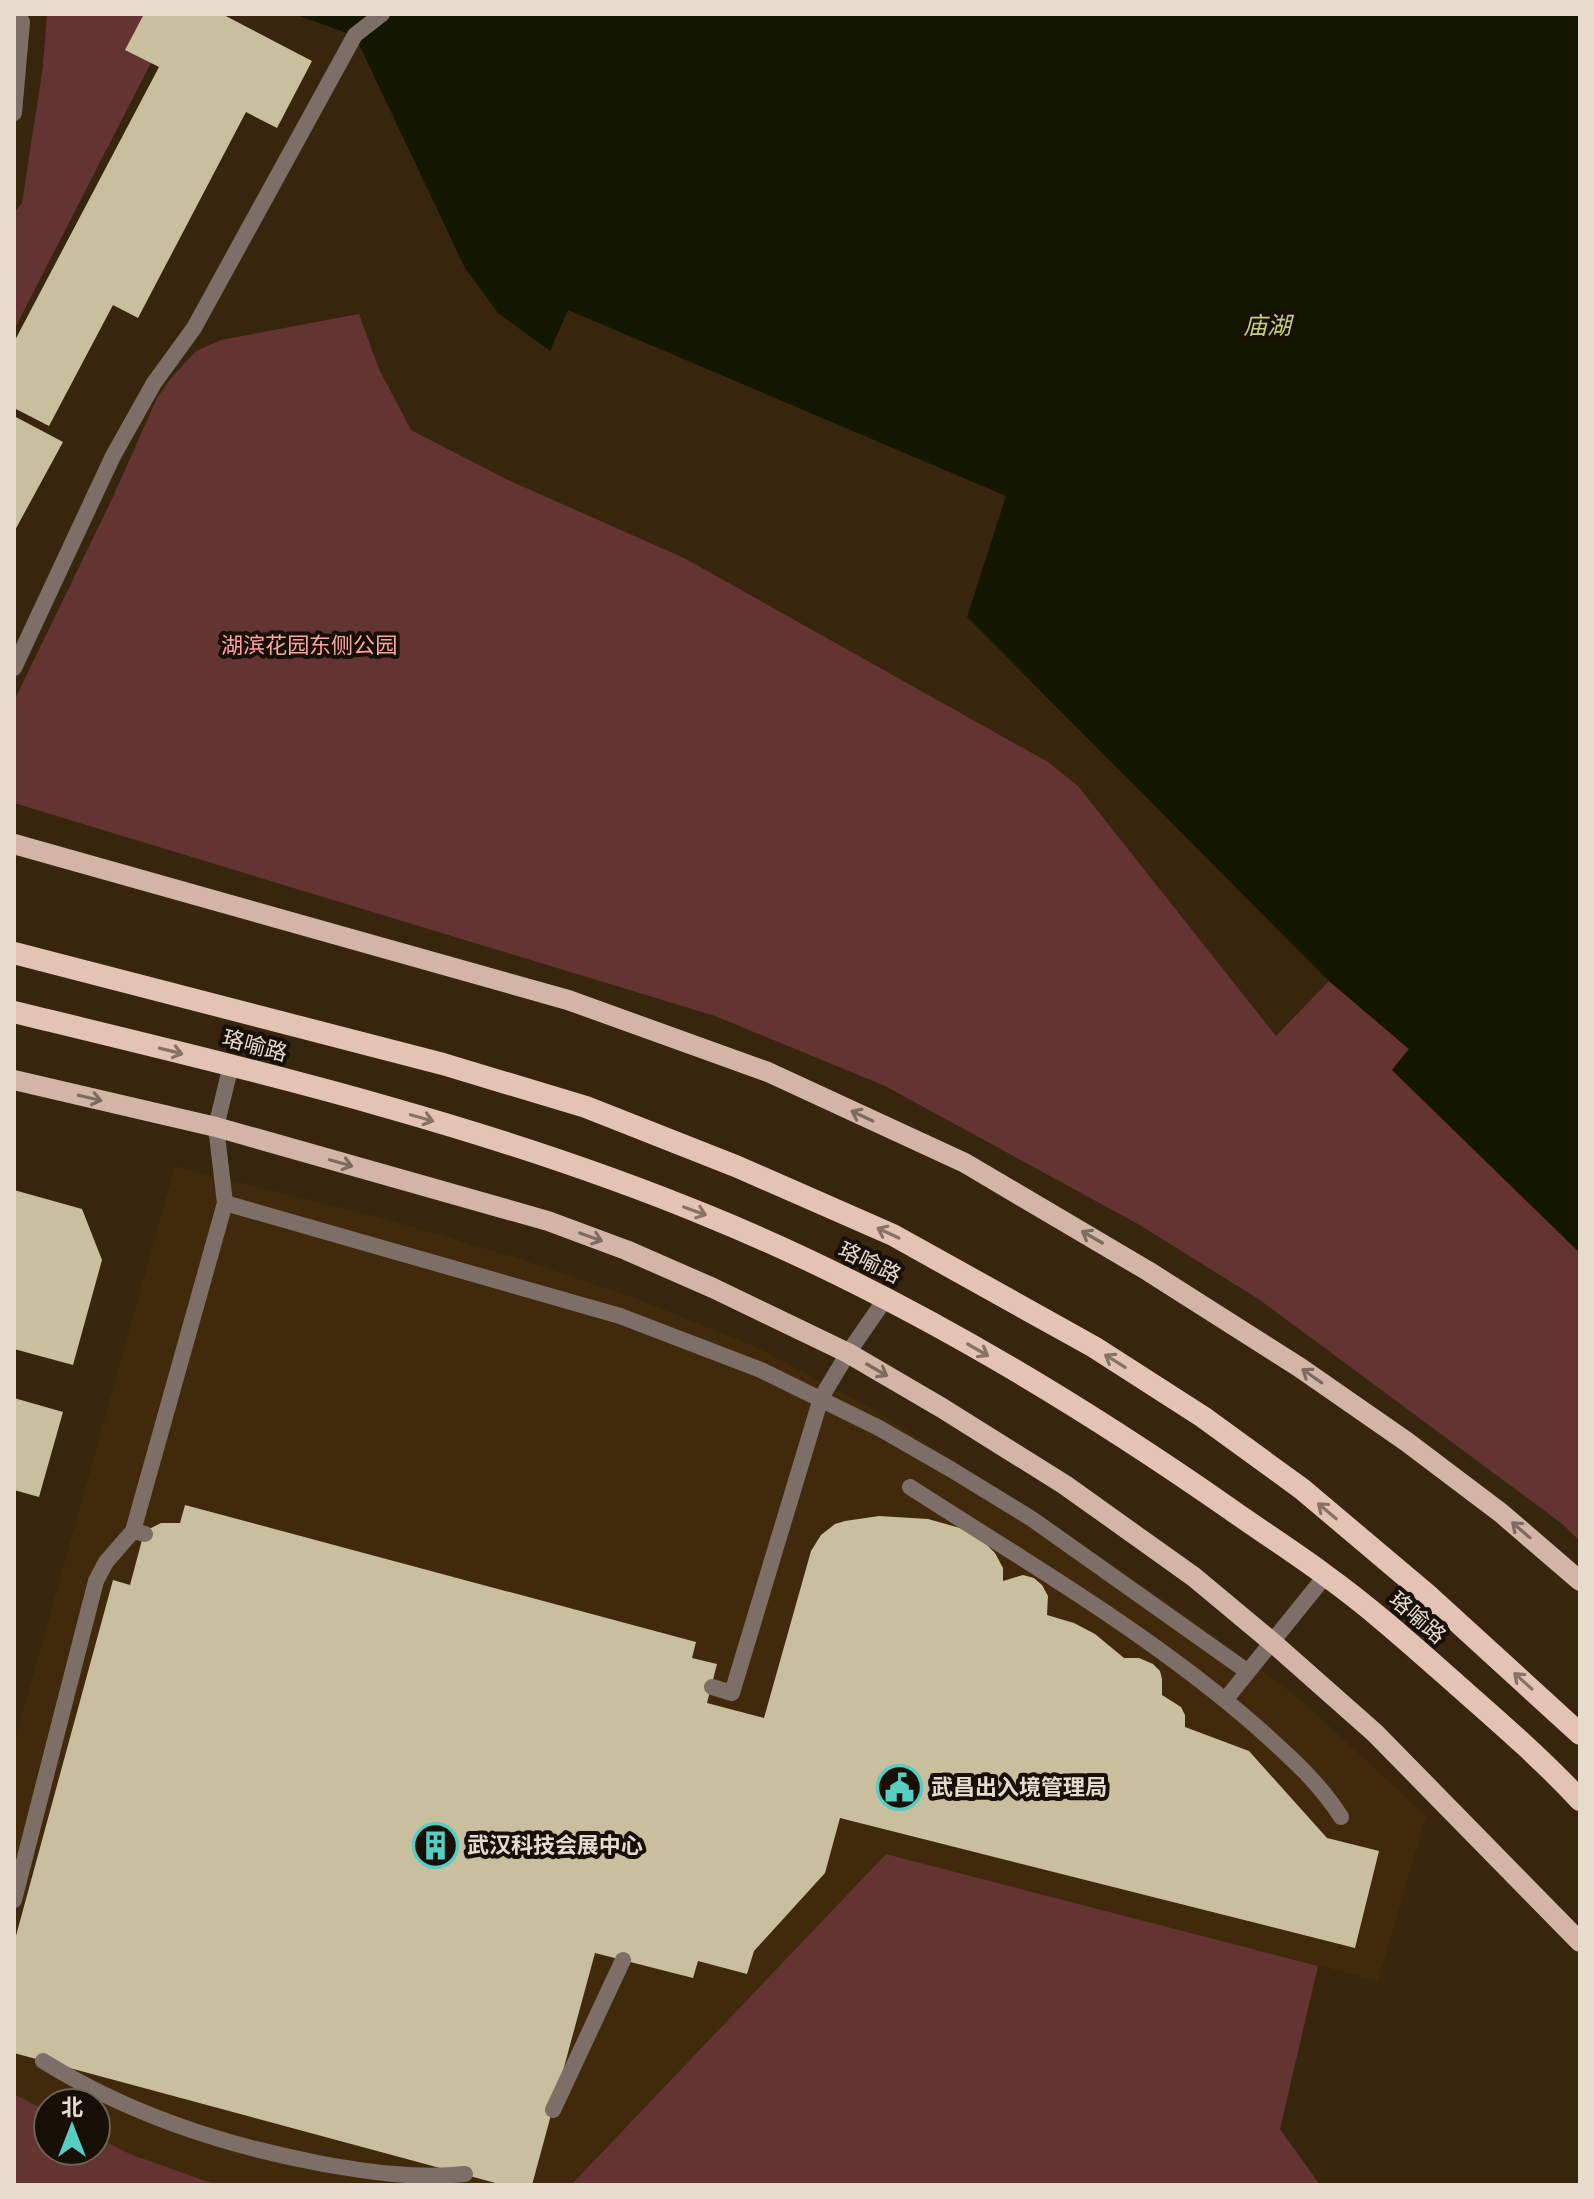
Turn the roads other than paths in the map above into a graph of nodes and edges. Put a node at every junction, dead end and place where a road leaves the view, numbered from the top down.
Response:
1 (18, 14) edge
2 (382, 14) edge
3 (14, 113) edge
4 (14, 668) edge
5 (14, 844) edge
6 (14, 953) edge
7 (14, 1012) edge
8 (231, 1065) junction
9 (14, 1080) edge
10 (216, 1127) junction
11 (225, 1203) junction
12 (886, 1298) junction
13 (848, 1353) junction
14 (821, 1398) junction
15 (910, 1487) dead end
16 (1326, 1575) junction
17 (1580, 1581) edge
18 (1272, 1642) junction
19 (1248, 1672) junction
20 (712, 1687) dead end
21 (1226, 1699) junction
22 (1580, 1734) edge
23 (1580, 1800) edge
24 (1341, 1817) dead end
25 (14, 1900) edge
26 (1580, 1942) edge
27 (623, 1960) dead end
28 (43, 2061) dead end
29 (553, 2110) dead end
30 (465, 2174) dead end

1 - 3 lane
2 - 4 lane
17 -> 5 main road
22 -> 6 highway, 珞喻路
7 -> 8 highway, 珞喻路
8 - 10 lane
8 -> 12 highway, 珞喻路
9 -> 10 main road
10 - 11 lane
10 -> 13 main road
11 - 14 lane
11 - 25 lane
12 - 13 lane
12 -> 16 highway, 珞喻路
13 - 14 lane
13 -> 18 main road
14 - 19 lane
14 - 20 lane
15 - 21 lane
16 - 18 lane
16 - 23 highway, 珞喻路
18 - 19 lane
18 - 26 main road
19 - 21 lane
21 - 24 lane
27 - 29 lane
28 - 30 lane

